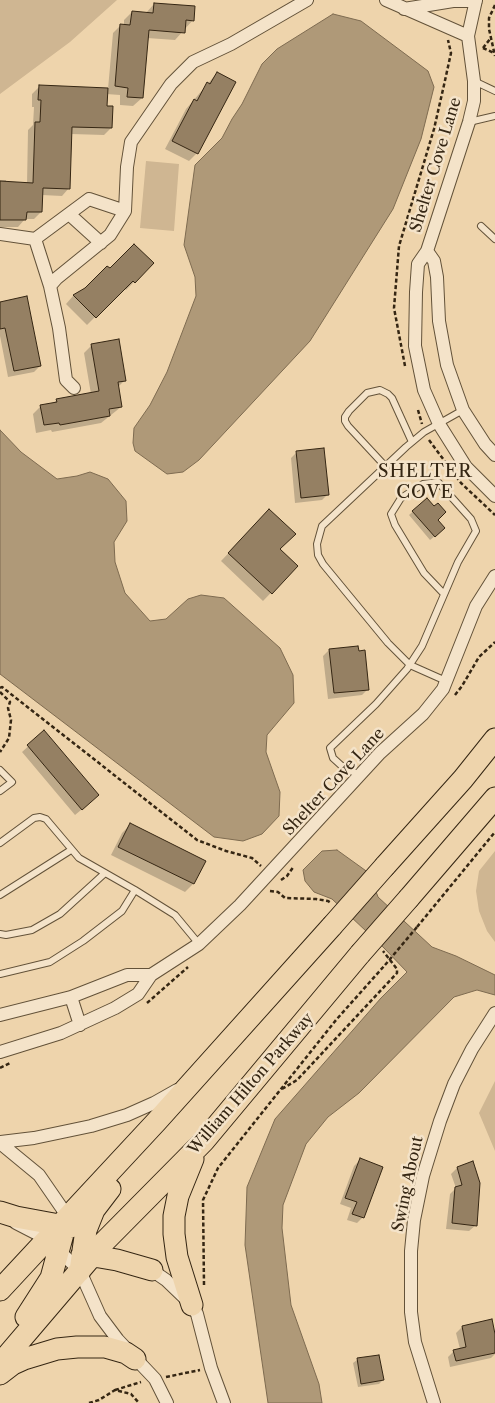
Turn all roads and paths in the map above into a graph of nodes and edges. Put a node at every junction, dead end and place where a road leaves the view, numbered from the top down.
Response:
1 (307, 0) edge
2 (386, 0) edge
3 (476, 0) edge
4 (495, 5) edge
5 (404, 8) junction
6 (447, 33) dead end
7 (468, 36) junction
8 (490, 39) junction
9 (456, 52) dead end
10 (495, 55) edge
11 (474, 81) junction
12 (495, 91) edge
13 (495, 116) edge
14 (469, 122) junction
15 (125, 211) junction
16 (69, 214) junction
17 (481, 226) dead end
18 (0, 234) edge
19 (35, 239) junction
20 (495, 239) edge
21 (101, 243) junction
22 (427, 251) junction
23 (50, 286) junction
24 (74, 388) dead end
25 (463, 410) junction
26 (439, 424) junction
27 (412, 442) junction
28 (495, 455) edge
29 (386, 467) junction
30 (495, 496) edge
31 (495, 576) edge
32 (444, 594) junction
33 (410, 665) junction
34 (446, 681) junction
35 (0, 688) edge
36 (0, 692) edge
37 (495, 740) edge
38 (0, 752) edge
39 (0, 770) edge
40 (360, 775) junction
41 (0, 791) edge
42 (495, 798) edge
43 (495, 832) edge
44 (0, 843) edge
45 (71, 850) junction
46 (105, 873) junction
47 (265, 878) junction
48 (135, 890) junction
49 (0, 895) edge
50 (328, 901) dead end
51 (0, 934) edge
52 (199, 944) junction
53 (397, 969) dead end
54 (0, 974) edge
55 (151, 975) junction
56 (70, 997) junction
57 (495, 1014) edge
58 (0, 1015) edge
59 (80, 1025) junction
60 (0, 1052) edge
61 (194, 1080) junction
62 (282, 1088) junction
63 (204, 1141) junction
64 (0, 1142) edge
65 (0, 1214) edge
66 (130, 1215) junction
67 (64, 1231) junction
68 (90, 1256) junction
69 (152, 1270) joint
70 (0, 1290) edge
71 (198, 1298) junction
72 (0, 1355) edge
73 (135, 1359) junction
74 (0, 1364) edge
75 (0, 1374) edge
76 (89, 1403) edge
77 (139, 1403) edge
78 (166, 1403) edge
79 (224, 1403) edge
80 (434, 1403) edge

1 - 15 street
2 - 5 street
3 - 5 street
3 - 7 street, Shelter Cove Lane
4 - 8 path
5 - 7 street
6 - 9 path
7 - 11 street, Shelter Cove Lane
8 - 10 path
8 - 10 path
11 - 12 lane
11 - 14 street, Shelter Cove Lane
13 - 14 lane
14 - 22 street, Shelter Cove Lane
15 - 16 street
15 - 21 street
16 - 19 street
16 - 21 street
17 - 20 lane
18 - 19 street
19 - 23 street
21 - 23 street
22 - 25 street, Shelter Cove Lane
22 - 26 street, Shelter Cove Lane
23 - 24 street
25 - 26 lane
25 - 28 street, Shelter Cove Lane
26 - 27 lane
26 - 30 street, Shelter Cove Lane
27 - 29 lane
27 - 29 lane
29 - 33 lane
31 - 34 street, Shelter Cove Lane
32 - 32 lane
32 - 33 lane
33 - 34 lane
33 - 40 lane
34 - 40 street, Shelter Cove Lane
35 - 47 path
36 - 38 path
37 - 61 highway, bridge
39 - 41 lane
40 - 47 street, Shelter Cove Lane
42 - 63 highway, William Hilton Parkway, bridge
43 - 62 path, bridge
44 - 45 lane
45 - 46 lane
45 - 49 lane
46 - 48 lane
46 - 51 lane
47 - 50 path
47 - 52 street, Shelter Cove Lane
48 - 52 lane
48 - 54 lane
52 - 55 street, Shelter Cove Lane
53 - 62 path
55 - 56 street
55 - 59 street, Shelter Cove Lane
56 - 58 street
56 - 59 street
57 - 80 street, Swing About
59 - 60 street, Shelter Cove Lane
61 - 64 street
61 - 67 highway
62 - 71 path
63 - 66 highway, William Hilton Parkway
63 - 71 highway
64 - 67 street
65 - 67 highway
66 - 67 highway
66 - 68 highway, William Hilton Parkway
67 - 68 highway
67 - 68 street
67 - 70 highway
67 - 72 highway
68 - 69 highway
68 - 73 street
68 - 74 highway, William Hilton Parkway
69 - 71 street
71 - 79 street
73 - 75 highway
73 - 78 street
76 - 77 path

